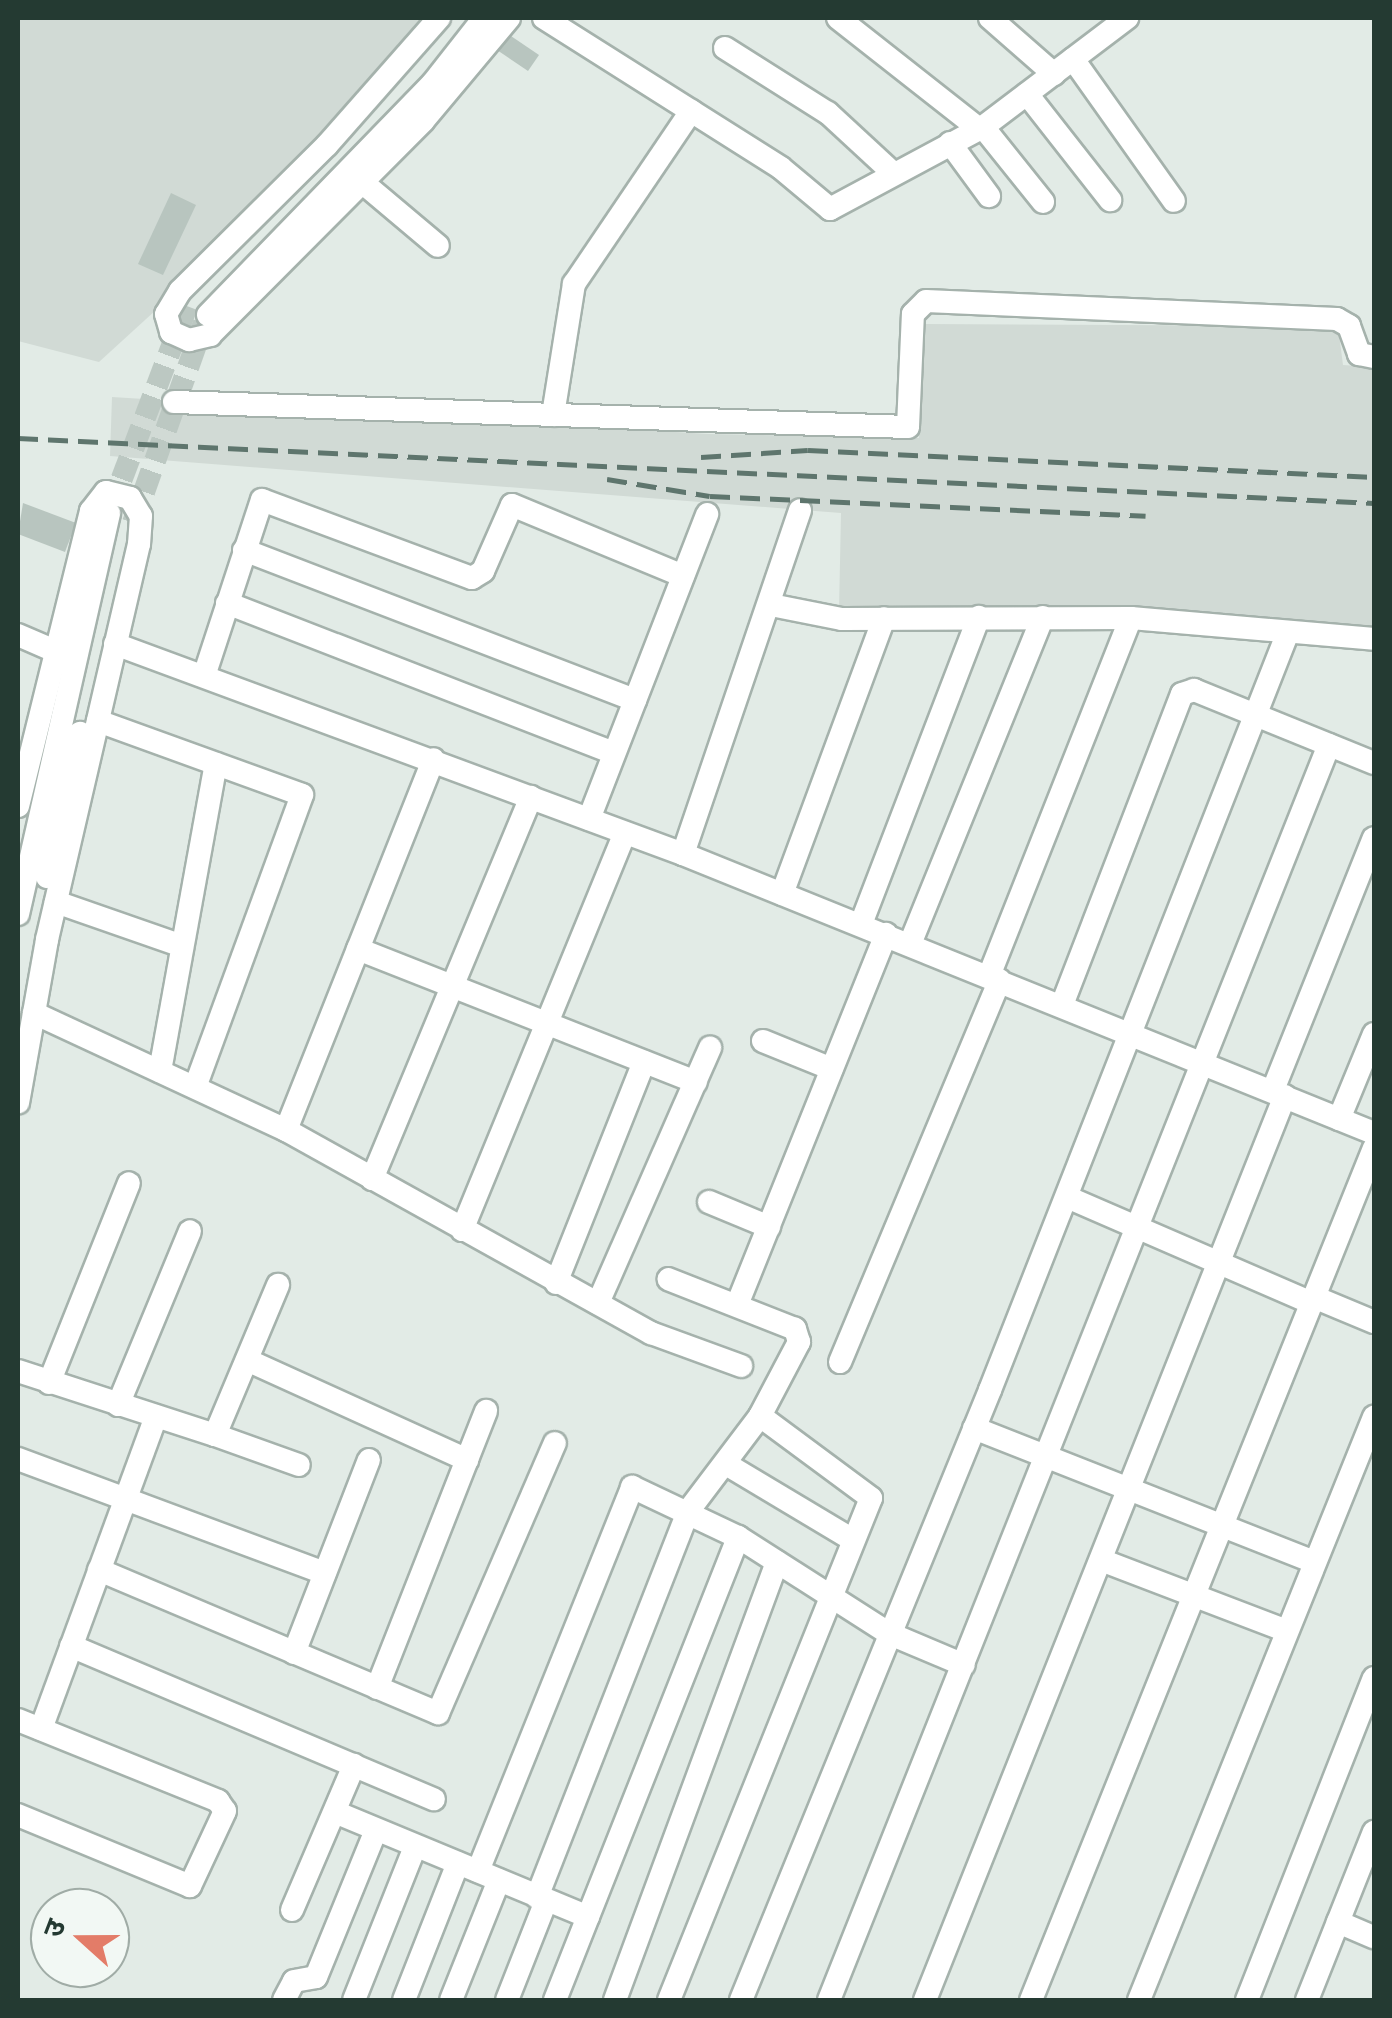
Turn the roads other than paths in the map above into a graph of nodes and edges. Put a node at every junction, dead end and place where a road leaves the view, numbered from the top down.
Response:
1 (440, 18) edge
2 (456, 18) edge
3 (484, 18) edge
4 (509, 18) edge
5 (544, 18) edge
6 (838, 18) edge
7 (990, 18) edge
8 (1127, 18) edge
9 (725, 48) dead end
10 (1073, 59) junction
11 (1054, 74) junction
12 (1027, 94) junction
13 (691, 111) junction
14 (981, 128) junction
15 (950, 143) junction
16 (892, 172) junction
17 (362, 182) junction
18 (989, 196) dead end
19 (1110, 200) dead end
20 (1043, 202) dead end
21 (1174, 202) dead end
22 (438, 246) dead end
23 (1374, 356) edge
24 (174, 402) dead end
25 (553, 416) junction
26 (800, 510) dead end
27 (109, 514) tunnel mouth
28 (708, 514) dead end
29 (130, 531) tunnel mouth
30 (244, 550) junction
31 (683, 576) junction
32 (226, 603) junction
33 (771, 605) junction
34 (980, 617) junction
35 (1043, 617) junction
36 (884, 618) junction
37 (1131, 618) junction
38 (1288, 632) junction
39 (18, 634) edge
40 (1374, 638) edge
41 (116, 644) junction
42 (54, 651) junction
43 (206, 674) junction
44 (635, 700) junction
45 (1256, 715) junction
46 (98, 720) junction
47 (1329, 744) junction
48 (614, 753) junction
49 (434, 760) junction
50 (1374, 763) edge
51 (216, 764) junction
52 (531, 797) junction
53 (18, 806) edge
54 (589, 819) junction
55 (625, 833) junction
56 (1374, 838) edge
57 (683, 854) junction
58 (782, 894) junction
59 (56, 902) junction
60 (18, 914) edge
61 (861, 924) junction
62 (886, 934) junction
63 (910, 944) junction
64 (182, 946) junction
65 (358, 949) junction
66 (994, 978) junction
67 (452, 988) junction
68 (1062, 1006) junction
69 (34, 1013) junction
70 (546, 1024) junction
71 (1131, 1034) junction
72 (1374, 1034) edge
73 (763, 1040) dead end
74 (18, 1048) edge
75 (710, 1048) dead end
76 (644, 1062) junction
77 (1202, 1063) junction
78 (832, 1068) junction
79 (160, 1071) junction
80 (696, 1082) junction
81 (195, 1087) junction
82 (1279, 1093) junction
83 (18, 1102) edge
84 (1339, 1119) junction
85 (286, 1130) junction
86 (1374, 1133) edge
87 (1374, 1148) edge
88 (372, 1179) junction
89 (129, 1184) dead end
90 (1066, 1196) junction
91 (709, 1202) dead end
92 (1136, 1226) junction
93 (768, 1227) junction
94 (190, 1230) dead end
95 (462, 1230) junction
96 (1219, 1262) junction
97 (668, 1279) dead end
98 (556, 1283) junction
99 (278, 1285) dead end
100 (1313, 1300) junction
101 (598, 1303) junction
102 (737, 1305) junction
103 (1374, 1322) edge
104 (247, 1360) junction
105 (840, 1362) dead end
106 (741, 1366) dead end
107 (18, 1371) edge
108 (49, 1383) junction
109 (118, 1405) junction
110 (486, 1411) dead end
111 (760, 1416) junction
112 (156, 1417) junction
113 (1374, 1418) edge
114 (974, 1428) junction
115 (215, 1434) junction
116 (556, 1443) dead end
117 (1044, 1458) junction
118 (18, 1459) edge
119 (369, 1460) dead end
120 (467, 1460) junction
121 (726, 1464) junction
122 (299, 1465) dead end
123 (1129, 1488) junction
124 (125, 1500) junction
125 (689, 1510) junction
126 (1222, 1524) junction
127 (738, 1537) junction
128 (853, 1540) junction
129 (1101, 1560) junction
130 (777, 1562) junction
131 (1314, 1562) junction
132 (99, 1570) junction
133 (324, 1574) junction
134 (827, 1594) junction
135 (1194, 1595) junction
136 (1287, 1631) junction
137 (888, 1633) junction
138 (70, 1646) junction
139 (294, 1653) junction
140 (964, 1665) junction
141 (1374, 1678) edge
142 (377, 1688) junction
143 (18, 1720) edge
144 (40, 1729) junction
145 (354, 1765) junction
146 (434, 1799) dead end
147 (334, 1812) junction
148 (18, 1816) edge
149 (376, 1830) junction
150 (1374, 1832) edge
151 (414, 1846) junction
152 (478, 1871) junction
153 (541, 1899) junction
154 (292, 1910) dead end
155 (588, 1917) junction
156 (1338, 1922) junction
157 (1374, 1937) edge
158 (557, 1996) edge
159 (284, 2000) edge
160 (354, 2000) edge
161 (404, 2000) edge
162 (451, 2000) edge
163 (508, 2000) edge
164 (581, 2000) edge
165 (614, 2000) edge
166 (670, 2000) edge
167 (741, 2000) edge
168 (830, 2000) edge
169 (925, 2000) edge
170 (1031, 2000) edge
171 (1139, 2000) edge
172 (1247, 2000) edge
173 (1307, 2000) edge

1 - 17 street
2 - 3 street
4 - 17 street
5 - 13 street
6 - 14 street
7 - 11 street
8 - 10 street
9 - 16 street
10 - 11 street
10 - 21 street
11 - 12 street
12 - 14 street
12 - 19 street
13 - 16 street
13 - 25 street
14 - 15 street
14 - 20 street
15 - 16 street
15 - 18 street
17 - 22 street
23 - 25 street
24 - 25 street
26 - 33 street
27 - 60 street
28 - 31 street
29 - 74 street
30 - 31 street
30 - 32 street
30 - 44 street
31 - 44 street
32 - 43 street
32 - 48 street
33 - 36 street
33 - 57 street
34 - 35 street
34 - 36 street
34 - 61 street
35 - 37 street
35 - 63 street
36 - 58 street
37 - 38 street
37 - 66 street
38 - 40 street
38 - 45 street
39 - 42 street
41 - 42 street
41 - 43 street
41 - 46 street
42 - 53 street
43 - 49 street
44 - 48 street
45 - 47 street
45 - 68 street
45 - 71 street
46 - 51 street
46 - 59 street
47 - 50 street
47 - 77 street
48 - 54 street
49 - 52 street
49 - 65 street
51 - 64 street
51 - 81 street
52 - 54 street
52 - 67 street
54 - 55 street
55 - 57 street
55 - 70 street
56 - 82 street
57 - 58 street
58 - 61 street
59 - 64 street
59 - 69 street
61 - 62 street
62 - 63 street
62 - 78 street
63 - 66 street
64 - 79 street
65 - 67 street
65 - 85 street
66 - 68 street
66 - 105 street
67 - 70 street
67 - 88 street
68 - 71 street
69 - 79 street
69 - 83 street
70 - 76 street
70 - 95 street
71 - 77 street
71 - 90 street
72 - 84 street
73 - 78 street
75 - 80 street
76 - 80 street
76 - 98 street
77 - 82 street
77 - 92 street
78 - 93 street
79 - 81 street
80 - 101 street
81 - 85 street
82 - 84 street
82 - 96 street
84 - 86 street
85 - 88 street
87 - 100 street
88 - 95 street
89 - 108 street
90 - 92 street
90 - 114 street
91 - 93 street
92 - 96 street
92 - 117 street
93 - 102 street
94 - 109 street
95 - 98 street
96 - 100 street
96 - 123 street
97 - 102 street
98 - 101 street
99 - 104 street
100 - 103 street
100 - 126 street
101 - 106 street
102 - 111 street
104 - 115 street
104 - 120 street
107 - 108 street
108 - 109 street
109 - 112 street
110 - 120 street
111 - 121 street
111 - 128 street
112 - 115 street
112 - 124 street
113 - 131 street
114 - 117 street
114 - 137 street
115 - 122 street
116 - 142 street
117 - 123 street
117 - 140 street
118 - 124 street
119 - 133 street
120 - 142 street
121 - 125 street
121 - 128 street
123 - 126 street
123 - 129 street
124 - 132 street
124 - 133 street
125 - 127 street
125 - 152 street
125 - 153 street
126 - 131 street
126 - 135 street
127 - 130 street
127 - 155 street
128 - 134 street
129 - 135 street
129 - 169 street
130 - 134 street
130 - 165 street
131 - 136 street
132 - 138 street
132 - 139 street
133 - 139 street
134 - 137 street
134 - 166 street
135 - 136 street
135 - 170 street
136 - 171 street
137 - 140 street
137 - 167 street
138 - 144 street
138 - 145 street
139 - 142 street
140 - 168 street
141 - 172 street
143 - 144 street
144 - 148 street
145 - 146 street
145 - 147 street
147 - 149 street
147 - 154 street
149 - 151 street
149 - 159 street
150 - 156 street
151 - 152 street
151 - 160 street
152 - 153 street
152 - 161 street
152 - 162 street
153 - 155 street
153 - 163 street
155 - 158 street
156 - 157 street
156 - 173 street
158 - 164 street

